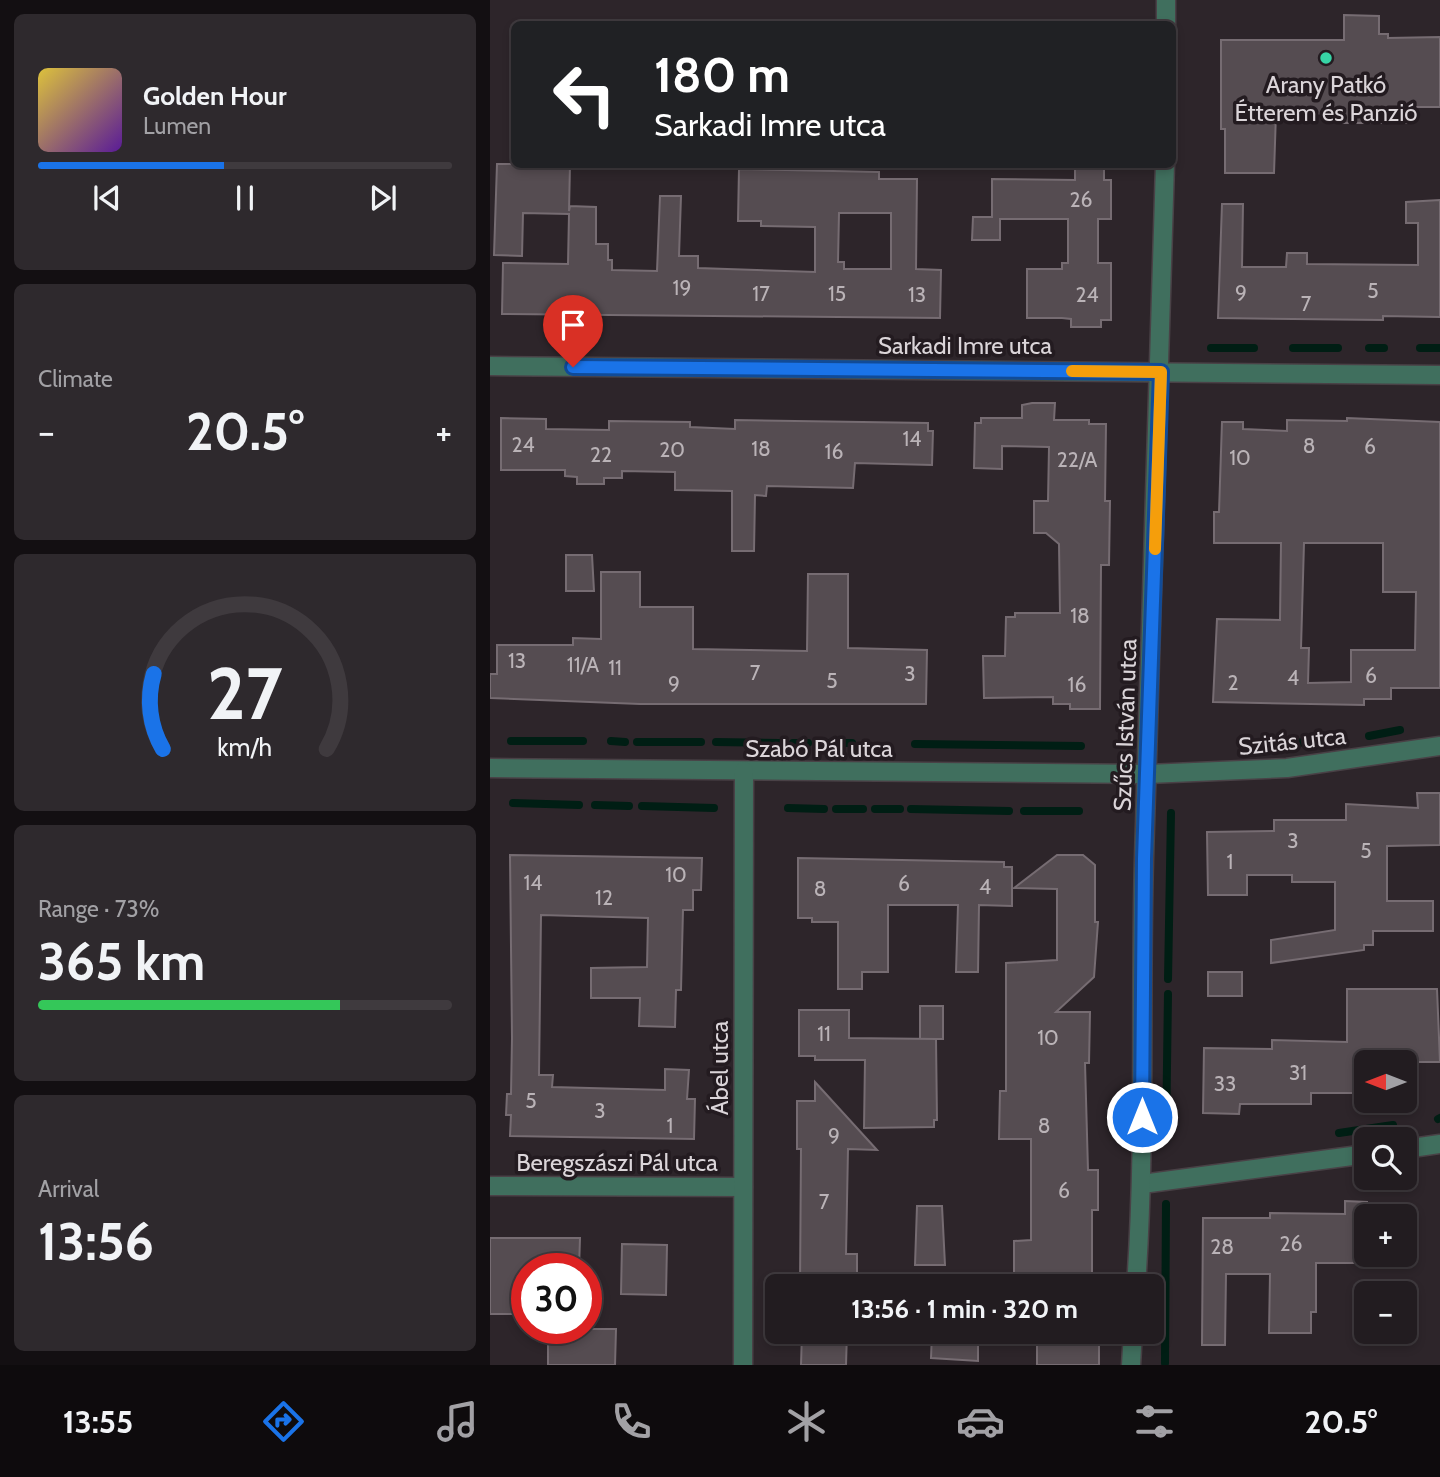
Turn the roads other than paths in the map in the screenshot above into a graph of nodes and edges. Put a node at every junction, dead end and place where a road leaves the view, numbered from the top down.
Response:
1 (1166, 0) edge
2 (1166, 21) edge
3 (1165, 168) edge
4 (490, 366) edge
5 (1161, 372) junction
6 (1440, 375) edge
7 (1440, 746) edge
8 (490, 768) edge
9 (744, 772) junction
10 (1148, 774) junction
11 (1440, 1144) edge
12 (1417, 1147) edge
13 (1354, 1156) edge
14 (1142, 1184) junction
15 (490, 1185) edge
16 (743, 1187) junction
17 (1137, 1274) edge
18 (1132, 1344) edge
19 (743, 1365) edge
20 (1131, 1365) edge

1 - 2 street
3 - 5 street, Szűcs István utca
4 - 5 street, Sarkadi Imre utca
5 - 6 street, Sarkadi Imre utca
5 - 10 street, Szűcs István utca
7 - 10 street, Szitás utca
8 - 9 street, Szabó Pál utca
9 - 10 street, Szabó Pál utca
9 - 16 street, Ábel utca
10 - 14 street, Szűcs István utca
11 - 12 street
13 - 14 street
14 - 17 street, Szűcs István utca
15 - 16 street, Beregszászi Pál utca
16 - 19 street, Ábel utca
18 - 20 street

